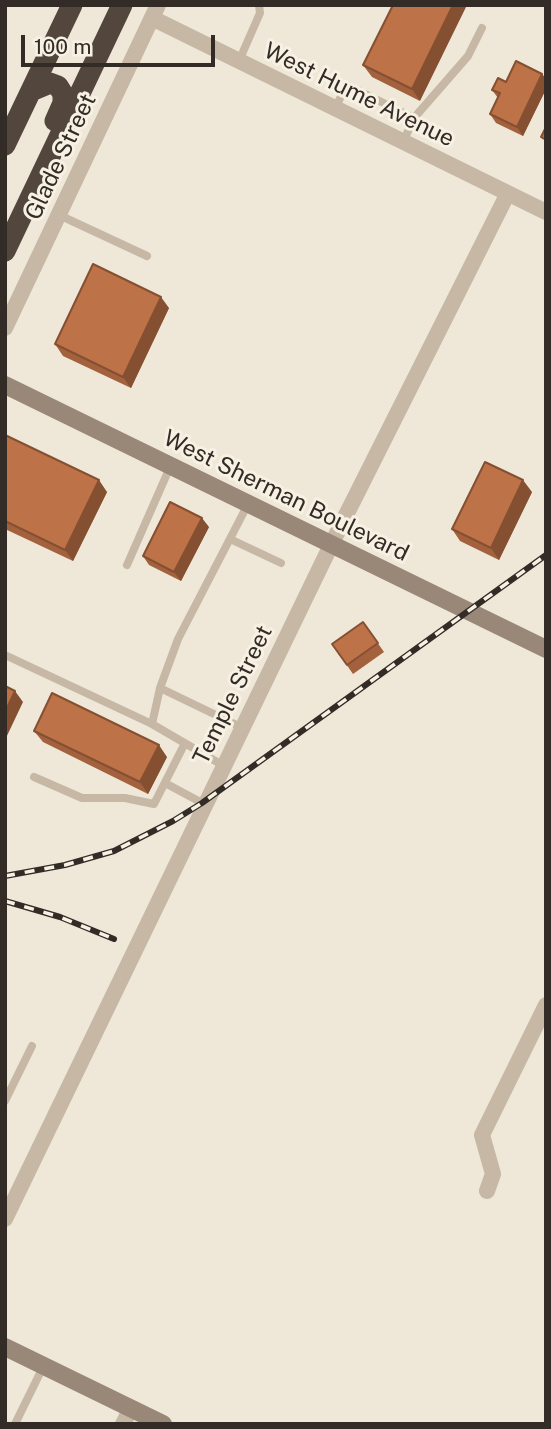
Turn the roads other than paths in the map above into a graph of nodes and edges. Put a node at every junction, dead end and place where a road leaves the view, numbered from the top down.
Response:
1 (72, 5) edge
2 (122, 5) edge
3 (259, 5) edge
4 (155, 12) edge
5 (482, 28) dead end
6 (239, 61) junction
7 (31, 91) junction
8 (335, 108) junction
9 (414, 118) junction
10 (403, 142) junction
11 (5, 145) edge
12 (507, 195) junction
13 (546, 212) edge
14 (59, 215) junction
15 (5, 226) edge
16 (5, 251) edge
17 (147, 256) dead end
18 (5, 328) edge
19 (5, 385) edge
20 (170, 467) junction
21 (248, 504) junction
22 (230, 539) junction
23 (331, 545) junction
24 (281, 564) dead end
25 (127, 565) dead end
26 (546, 649) edge
27 (5, 655) edge
28 (160, 688) junction
29 (152, 724) junction
30 (243, 728) junction
31 (185, 743) junction
32 (224, 766) junction
33 (34, 777) dead end
34 (165, 783) junction
35 (206, 805) junction
36 (544, 1011) edge
37 (32, 1046) dead end
38 (5, 1101) edge
39 (487, 1191) dead end
40 (5, 1219) edge
41 (5, 1347) edge
42 (44, 1366) junction
43 (127, 1416) edge
44 (15, 1424) edge
45 (163, 1424) edge

1 - 7 highway
2 - 16 highway
3 - 6 lane
4 - 6 street, West Hume Avenue
4 - 14 street, Glade Street
5 - 9 lane
6 - 8 street, West Hume Avenue
7 - 11 highway
7 - 15 highway
8 - 9 lane
8 - 10 street, West Hume Avenue
9 - 10 lane
10 - 12 street, West Hume Avenue
12 - 13 street, West Hume Avenue
12 - 23 street, Temple Street
14 - 17 lane
14 - 18 street, Glade Street
19 - 20 main road, West Sherman Boulevard
20 - 21 main road, West Sherman Boulevard
20 - 25 lane
21 - 22 lane
21 - 23 main road, West Sherman Boulevard
22 - 24 lane
22 - 28 lane
23 - 26 main road, West Sherman Boulevard
23 - 30 street, Temple Street
27 - 29 lane
28 - 29 lane
28 - 30 lane
29 - 31 lane
30 - 32 street, Temple Street
31 - 32 lane
31 - 34 lane
32 - 35 street, Temple Street
33 - 34 lane
34 - 35 lane
35 - 40 street, Temple Street
36 - 39 street
37 - 38 lane
41 - 42 main road
42 - 43 main road
42 - 44 lane
43 - 45 main road

